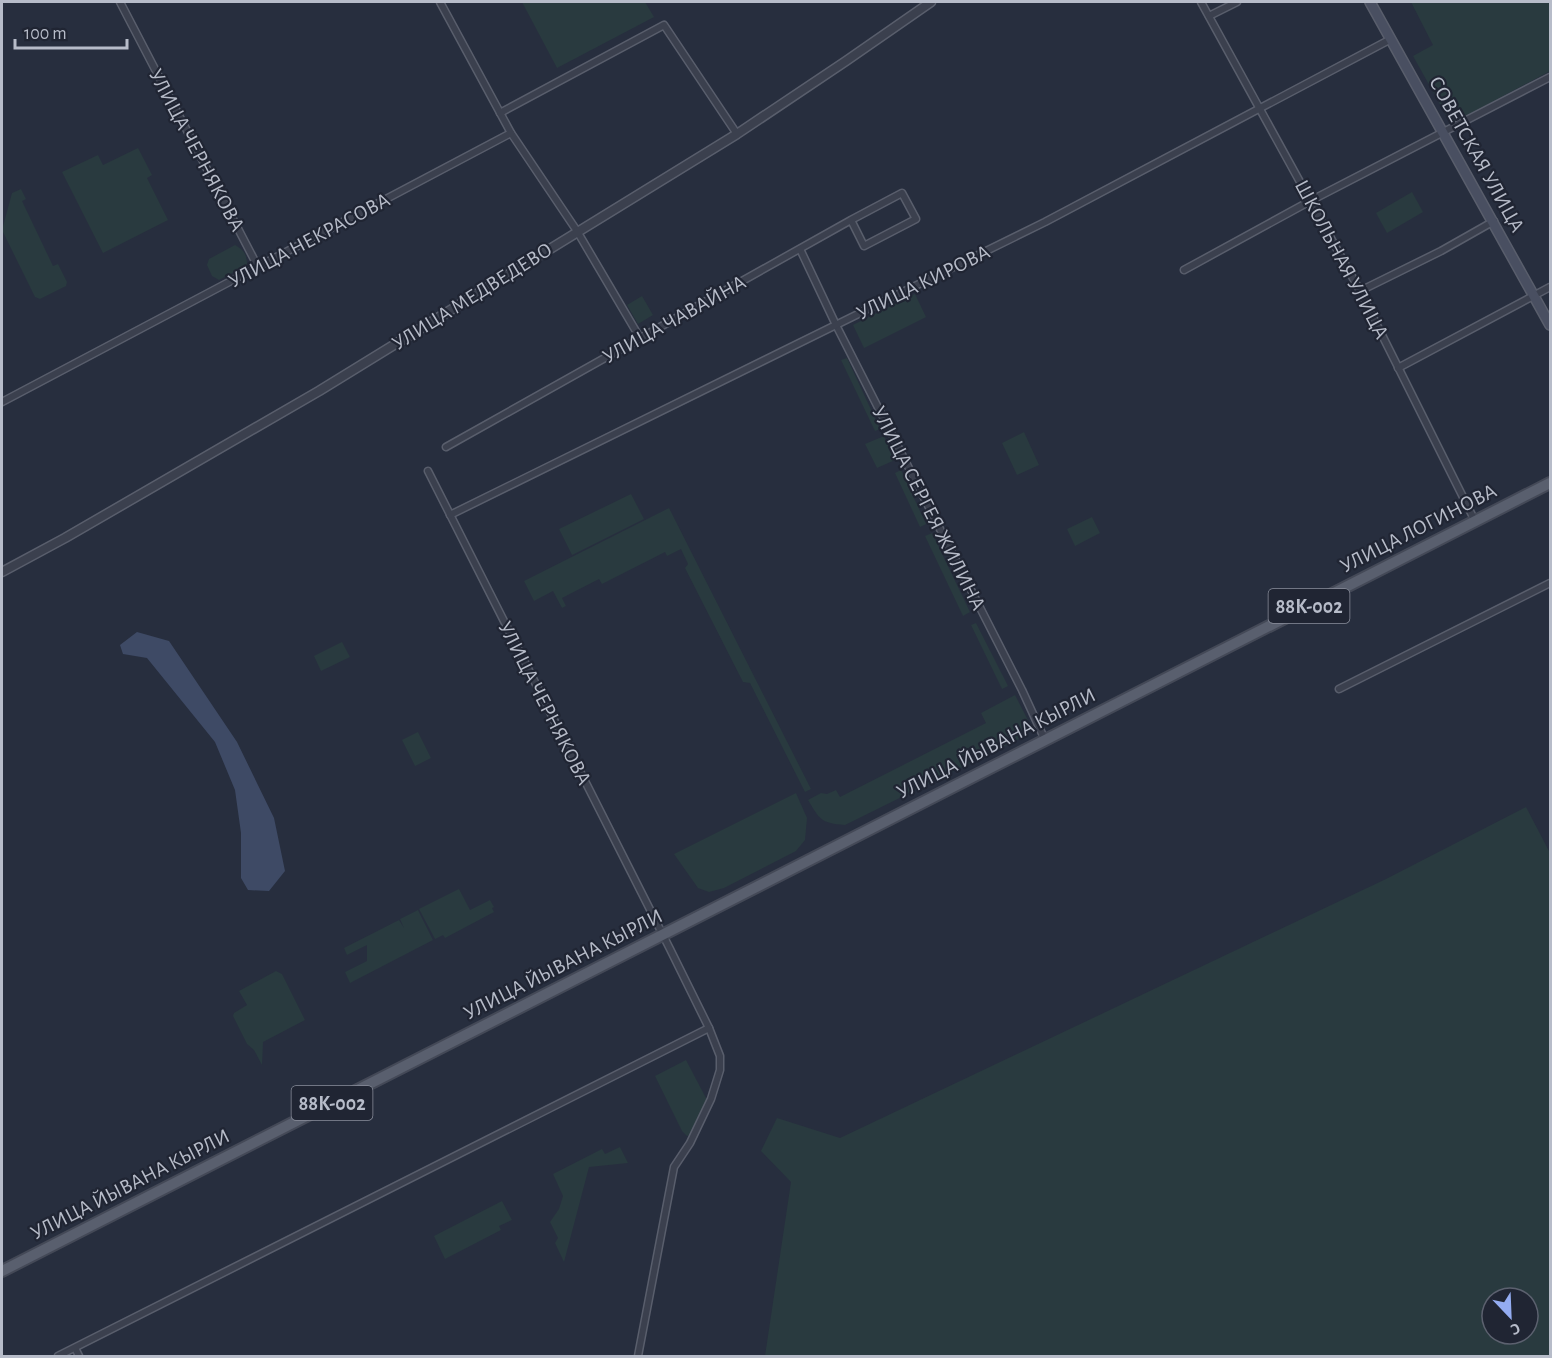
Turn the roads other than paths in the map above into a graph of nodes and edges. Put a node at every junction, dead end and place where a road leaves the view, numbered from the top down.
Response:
1 (120, 2) edge
2 (440, 2) edge
3 (931, 2) edge
4 (1201, 2) edge
5 (1238, 2) edge
6 (1370, 2) edge
7 (1209, 16) junction
8 (1391, 39) junction
9 (1551, 77) edge
10 (1261, 109) junction
11 (500, 113) junction
12 (1444, 132) junction
13 (511, 133) junction
14 (736, 134) junction
15 (1312, 200) junction
16 (850, 220) junction
17 (1494, 221) junction
18 (577, 231) junction
19 (800, 249) junction
20 (258, 267) junction
21 (1184, 270) dead end
22 (1551, 287) edge
23 (1360, 291) junction
24 (1535, 295) junction
25 (1551, 325) edge
26 (836, 326) junction
27 (640, 338) junction
28 (1398, 368) junction
29 (2, 402) edge
30 (446, 447) dead end
31 (428, 471) dead end
32 (1551, 483) edge
33 (450, 515) junction
34 (1475, 521) junction
35 (2, 572) edge
36 (1551, 583) edge
37 (1339, 689) dead end
38 (1142, 691) joint
39 (1045, 740) junction
40 (663, 935) junction
41 (709, 1028) junction
42 (2, 1271) edge
43 (75, 1348) junction
44 (58, 1356) edge
45 (79, 1356) edge
46 (638, 1356) edge

1 - 20 street, УЛИЦА ЧЕРНЯКОВА
2 - 11 street
3 - 14 street, УЛИЦА МЕДВЕДЕВО
4 - 7 street, ШКОЛЬНАЯ УЛИЦА
5 - 7 street
6 - 8 main road, СОВЕТСКАЯ УЛИЦА
7 - 10 street, ШКОЛЬНАЯ УЛИЦА
8 - 10 street, УЛИЦА КИРОВА
8 - 12 main road, СОВЕТСКАЯ УЛИЦА
9 - 12 street
10 - 15 street, ШКОЛЬНАЯ УЛИЦА
10 - 26 street, УЛИЦА КИРОВА
11 - 13 street
11 - 14 street
12 - 15 street
12 - 17 main road, СОВЕТСКАЯ УЛИЦА
13 - 18 street
13 - 20 street, УЛИЦА НЕКРАСОВА
14 - 18 street, УЛИЦА МЕДВЕДЕВО
15 - 21 street
15 - 23 street, ШКОЛЬНАЯ УЛИЦА
16 - 16 street, УЛИЦА ЧАВАЙНА
16 - 19 street, УЛИЦА ЧАВАЙНА
17 - 23 street
17 - 24 main road, СОВЕТСКАЯ УЛИЦА
18 - 27 street
18 - 35 street, УЛИЦА МЕДВЕДЕВО
19 - 26 street, УЛИЦА СЕРГЕЯ ЖИЛИНА
19 - 27 street, УЛИЦА ЧАВАЙНА
20 - 29 street, УЛИЦА НЕКРАСОВА
22 - 24 street
23 - 28 street, ШКОЛЬНАЯ УЛИЦА
24 - 25 main road, СОВЕТСКАЯ УЛИЦА
24 - 28 street
26 - 33 street, УЛИЦА КИРОВА
26 - 39 street, УЛИЦА СЕРГЕЯ ЖИЛИНА
27 - 30 street, УЛИЦА ЧАВАЙНА
28 - 34 street, ШКОЛЬНАЯ УЛИЦА
31 - 33 street, УЛИЦА ЧЕРНЯКОВА
32 - 34 main road, УЛИЦА ЛОГИНОВА / 88К-002
33 - 40 street, УЛИЦА ЧЕРНЯКОВА
34 - 38 main road, УЛИЦА ЛОГИНОВА / 88К-002
36 - 37 street
38 - 39 main road, УЛИЦА ЙЫВАНА КЫРЛИ / 88К-002
39 - 40 main road, УЛИЦА ЙЫВАНА КЫРЛИ / 88К-002
40 - 41 street, УЛИЦА ЧЕРНЯКОВА
40 - 42 main road, УЛИЦА ЙЫВАНА КЫРЛИ / 88К-002
41 - 43 street
41 - 46 street, УЛИЦА ЧЕРНЯКОВА
43 - 44 street
43 - 45 street

